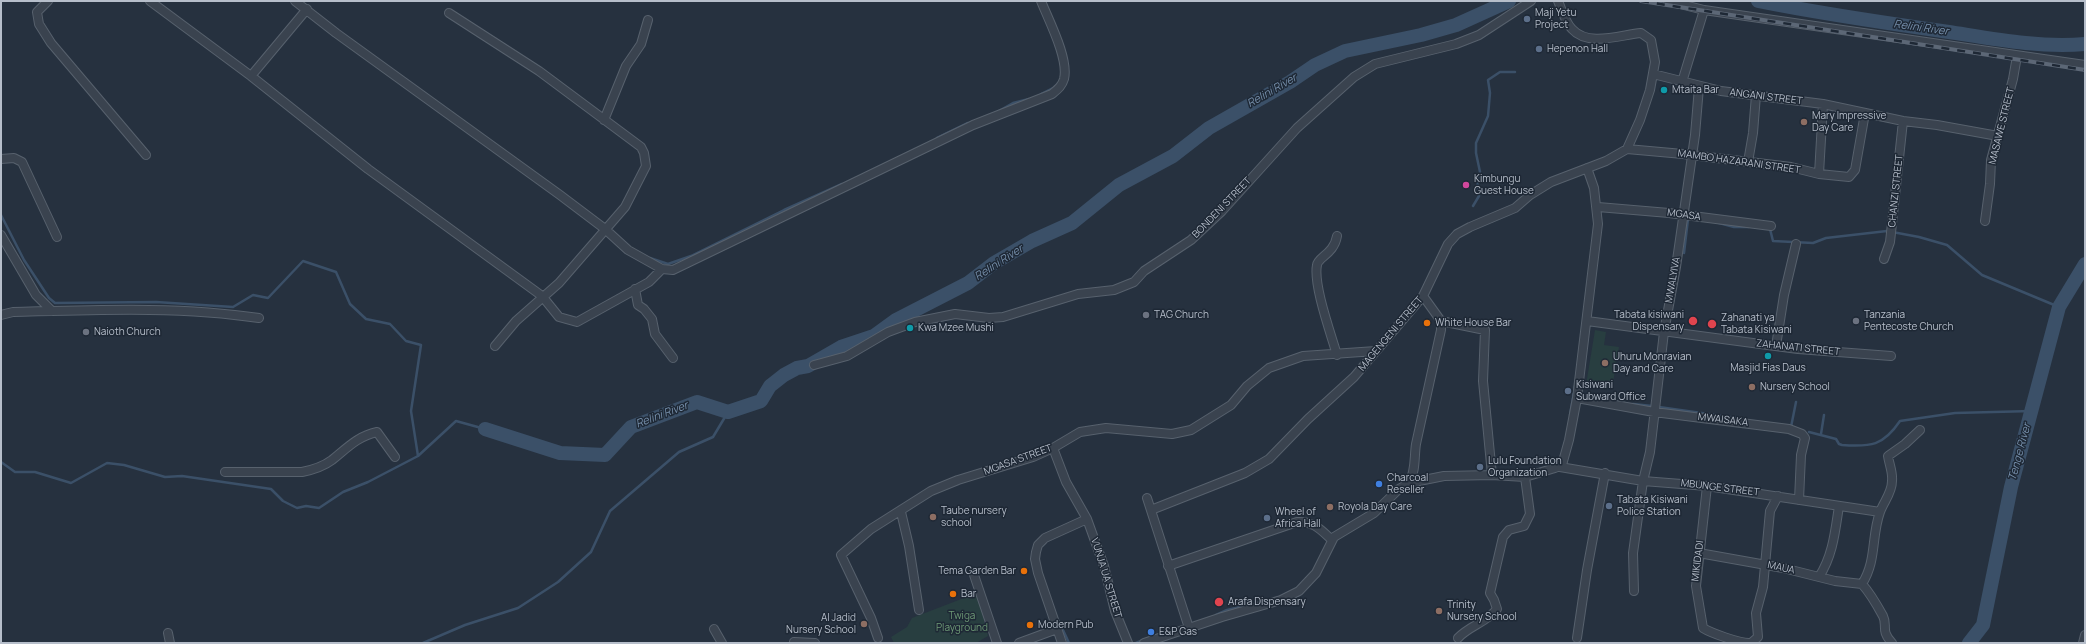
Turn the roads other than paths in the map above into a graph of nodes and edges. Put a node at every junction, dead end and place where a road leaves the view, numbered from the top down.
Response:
1 (48, 1) edge
2 (150, 1) edge
3 (295, 1) edge
4 (1041, 1) edge
5 (1531, 1) edge
6 (1558, 1) edge
7 (1668, 1) edge
8 (307, 9) junction
9 (1704, 10) junction
10 (449, 13) dead end
11 (648, 20) dead end
12 (2017, 56) junction
13 (2085, 65) edge
14 (1653, 74) junction
15 (251, 76) junction
16 (1682, 82) junction
17 (1699, 87) junction
18 (1756, 95) junction
19 (1822, 104) junction
20 (1865, 113) junction
21 (604, 120) junction
22 (1902, 121) junction
23 (1998, 136) junction
24 (1627, 149) junction
25 (146, 155) dead end
26 (1691, 155) junction
27 (1, 158) edge
28 (1748, 162) junction
29 (1587, 168) junction
30 (1819, 174) junction
31 (1598, 207) junction
32 (1683, 215) junction
33 (1985, 221) dead end
34 (1771, 226) dead end
35 (605, 229) junction
36 (1, 235) edge
37 (1337, 236) dead end
38 (57, 237) dead end
39 (1796, 244) dead end
40 (1884, 259) dead end
41 (662, 269) junction
42 (635, 288) junction
43 (542, 296) junction
44 (1423, 296) junction
45 (52, 311) junction
46 (1, 315) edge
47 (259, 318) dead end
48 (1441, 321) junction
49 (1587, 321) junction
50 (1664, 332) junction
51 (495, 346) dead end
52 (1776, 346) junction
53 (1376, 352) junction
54 (1337, 355) junction
55 (1891, 356) dead end
56 (673, 358) dead end
57 (814, 365) dead end
58 (1577, 398) junction
59 (1654, 412) junction
60 (1920, 430) dead end
61 (1053, 448) junction
62 (395, 457) dead end
63 (1560, 467) junction
64 (225, 472) dead end
65 (1605, 473) junction
66 (1492, 474) junction
67 (1525, 477) junction
68 (1643, 480) junction
69 (1409, 483) junction
70 (1707, 486) junction
71 (1778, 496) junction
72 (1147, 498) dead end
73 (1799, 500) junction
74 (1840, 506) junction
75 (1150, 510) junction
76 (901, 512) junction
77 (1880, 512) junction
78 (1087, 519) junction
79 (1332, 540) junction
80 (1699, 553) junction
81 (1764, 564) junction
82 (1168, 566) junction
83 (973, 572) dead end
84 (1819, 577) junction
85 (1862, 584) junction
86 (1634, 591) dead end
87 (919, 610) dead end
88 (1189, 628) junction
89 (714, 629) dead end
90 (1057, 629) junction
91 (168, 633) dead end
92 (2085, 635) edge
93 (878, 638) dead end
94 (1458, 638) dead end
95 (1577, 638) dead end
96 (794, 642) dead end
97 (1752, 642) edge
98 (170, 643) edge
99 (722, 643) edge
100 (815, 643) edge
101 (997, 643) edge
102 (1019, 643) edge
103 (1062, 643) edge
104 (1128, 643) edge
105 (1144, 643) edge
106 (1892, 643) edge
107 (2083, 643) edge

1 - 25 street
2 - 15 street
3 - 8 street
4 - 41 street
5 - 57 street, BONDENI STREET
6 - 14 street
7 - 9 street
8 - 15 street
8 - 35 street
9 - 12 street
9 - 16 street
10 - 21 street
11 - 21 street
12 - 13 street
12 - 23 street, MASAWE STREET
14 - 16 street, ANGANI STREET
14 - 24 street
15 - 43 street
16 - 17 street, ANGANI STREET
17 - 18 street, ANGANI STREET
17 - 26 street, MWALYIVA
18 - 19 street, ANGANI STREET
18 - 28 street
19 - 20 street, ANGANI STREET
19 - 30 street
20 - 22 street, ANGANI STREET
20 - 30 street, MAMBO HAZARANI STREET
21 - 35 street
22 - 23 street, ANGANI STREET
22 - 40 street, CHANZI STREET
23 - 33 street, MASAWE STREET
24 - 26 street, MAMBO HAZARANI STREET
24 - 29 street, MAGENGENI STREET
26 - 28 street, MAMBO HAZARANI STREET
26 - 32 street, MWALYIVA
27 - 38 street
28 - 30 street, MAMBO HAZARANI STREET
29 - 31 street
29 - 44 street, MAGENGENI STREET
31 - 32 street, MGASA
31 - 49 street
32 - 34 street, MGASA
32 - 50 street, MWALYIVA
35 - 41 street
35 - 43 street
36 - 45 street
37 - 54 street
39 - 52 street
41 - 42 street
42 - 43 street
42 - 56 street
43 - 51 street
44 - 48 street
44 - 53 street, MAGENGENI STREET
45 - 46 street
45 - 47 street
48 - 66 street
48 - 69 street
49 - 50 street, ZAHANATI STREET
49 - 58 street
50 - 52 street, ZAHANATI STREET
50 - 59 street, MWALYIVA
52 - 55 street, ZAHANATI STREET
53 - 54 street, MGASA STREET
53 - 75 street, MAGENGENI STREET
54 - 61 street, MGASA STREET
58 - 59 street, MWAISAKA
58 - 63 street
59 - 68 street, MWALYIVA
59 - 73 street, MWAISAKA
60 - 77 street
61 - 76 street, MGASA STREET
61 - 78 street, VUNJA UA STREET
62 - 64 street
63 - 65 street, MBUNGE STREET
63 - 67 street
65 - 68 street, MBUNGE STREET
65 - 95 street
66 - 67 street
66 - 69 street
67 - 94 street
68 - 70 street, MBUNGE STREET
68 - 86 street, MWALYIVA
69 - 79 street
70 - 71 street, MBUNGE STREET
70 - 80 street, MIKIDADI
71 - 73 street, MBUNGE STREET
71 - 81 street
72 - 75 street
73 - 74 street, MBUNGE STREET
74 - 77 street, MBUNGE STREET
74 - 84 street
75 - 82 street
76 - 87 street
76 - 93 street, MGASA STREET
77 - 85 street
78 - 90 street
78 - 104 street, VUNJA UA STREET
79 - 82 street
79 - 88 street
80 - 81 street, MAUA
80 - 97 street, MIKIDADI
81 - 84 street, MAUA
81 - 97 street
82 - 88 street
83 - 101 street
84 - 85 street, MAUA
85 - 106 street
88 - 105 street
89 - 99 street
90 - 102 street
90 - 103 street
91 - 98 street
92 - 107 street
96 - 100 street

